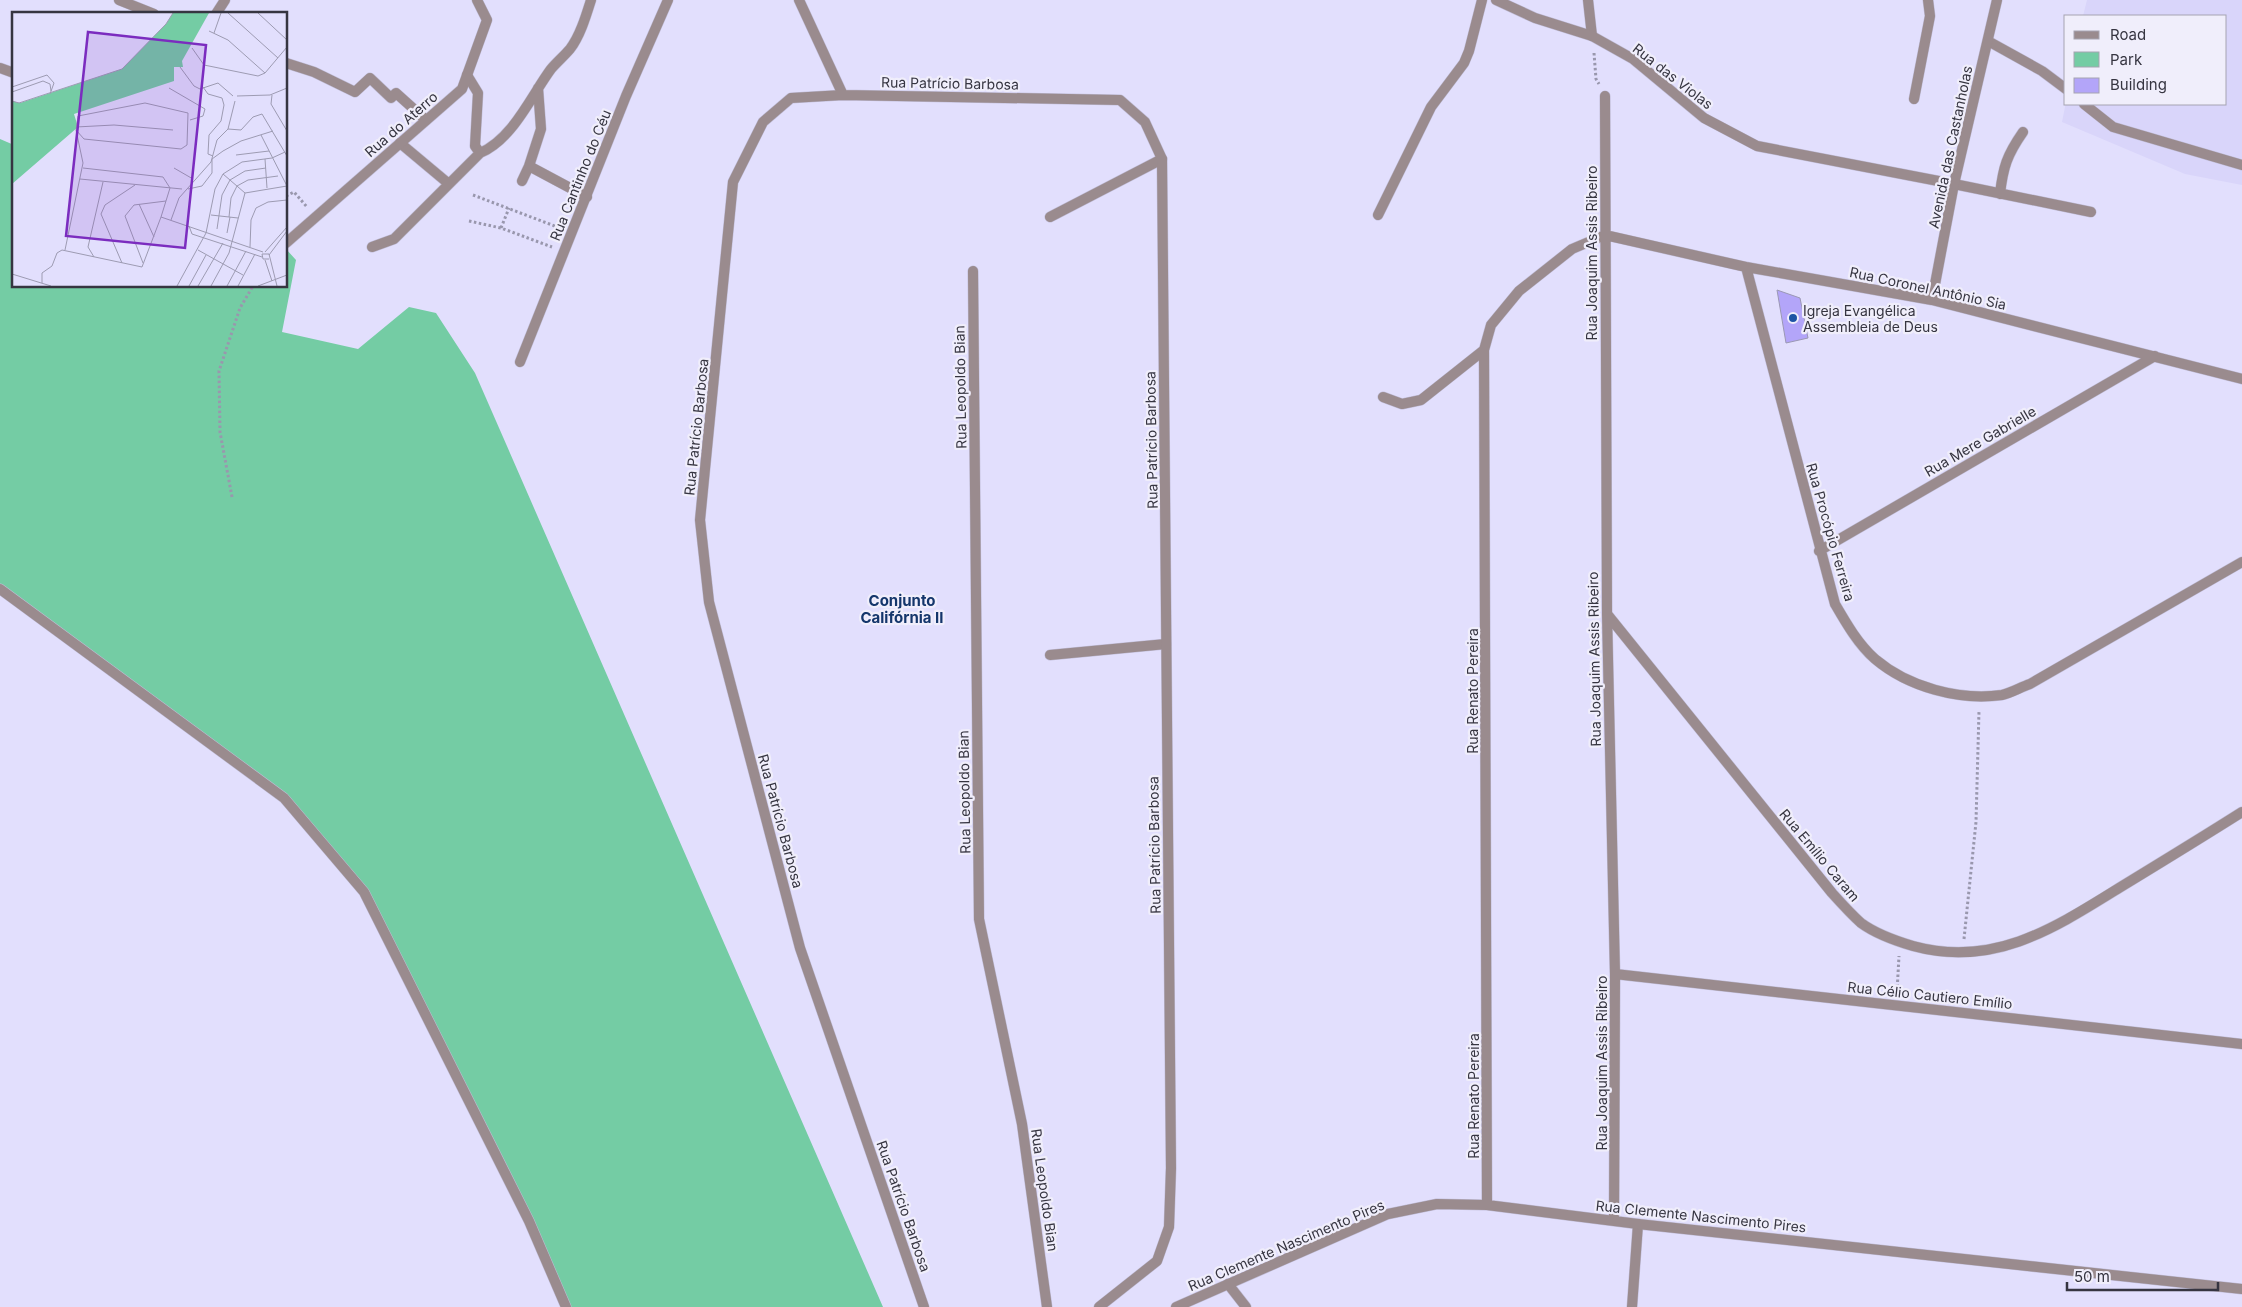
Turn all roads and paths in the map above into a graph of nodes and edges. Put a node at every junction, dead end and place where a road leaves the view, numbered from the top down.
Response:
1 (119, 0) edge
2 (224, 0) edge
3 (478, 0) edge
4 (591, 0) edge
5 (668, 0) edge
6 (799, 0) edge
7 (1482, 0) edge
8 (1496, 0) edge
9 (1588, 0) edge
10 (1928, 0) edge
11 (1997, 0) edge
12 (149, 12) edge
13 (217, 12) edge
14 (1592, 36) junction
15 (1988, 41) junction
16 (288, 64) edge
17 (0, 68) edge
18 (12, 72) edge
19 (467, 74) junction
20 (538, 88) junction
21 (2064, 88) edge
22 (843, 95) junction
23 (1605, 96) joint
24 (1914, 98) dead end
25 (2085, 105) edge
26 (426, 120) junction
27 (2023, 132) dead end
28 (400, 143) junction
29 (480, 153) junction
30 (1162, 159) junction
31 (530, 166) junction
32 (2242, 166) edge
33 (522, 181) dead end
34 (449, 184) junction
35 (1954, 184) junction
36 (2000, 194) junction
37 (288, 195) edge
38 (473, 195) dead end
39 (587, 196) junction
40 (509, 208) junction
41 (2092, 212) dead end
42 (1378, 214) dead end
43 (316, 217) junction
44 (1050, 217) dead end
45 (469, 221) dead end
46 (501, 228) junction
47 (572, 233) junction
48 (1605, 235) junction
49 (288, 241) edge
50 (372, 247) dead end
51 (564, 252) junction
52 (1746, 267) junction
53 (973, 271) dead end
54 (252, 288) edge
55 (1932, 300) junction
56 (1484, 350) junction
57 (2155, 356) junction
58 (520, 362) dead end
59 (2242, 379) edge
60 (1383, 397) dead end
61 (232, 497) dead end
62 (1819, 551) junction
63 (2242, 562) edge
64 (0, 589) edge
65 (1607, 614) junction
66 (1166, 644) junction
67 (1050, 655) dead end
68 (1979, 695) junction
69 (2242, 812) edge
70 (1900, 942) junction
71 (1962, 952) junction
72 (1615, 974) junction
73 (1896, 1005) junction
74 (2242, 1044) edge
75 (1487, 1205) junction
76 (1614, 1221) junction
77 (1638, 1224) junction
78 (1228, 1284) junction
79 (2242, 1289) edge
80 (566, 1307) edge
81 (924, 1307) edge
82 (1047, 1307) edge
83 (1100, 1307) edge
84 (1176, 1307) edge
85 (1246, 1307) edge
86 (1632, 1307) edge

1 - 12 street
2 - 13 street
3 - 19 street, Rua do Aterro
4 - 20 street
5 - 39 street, Rua Cantinho do Céu
6 - 22 street
7 - 42 street
8 - 14 street, Rua das Violas
9 - 14 street
10 - 24 street
11 - 15 street, Avenida das Castanholas
14 - 23 path
14 - 35 street, Rua das Violas
15 - 21 street
15 - 35 street, Avenida das Castanholas
16 - 26 street
17 - 18 street
19 - 26 street, Rua do Aterro
19 - 29 street
20 - 29 street
20 - 31 street
22 - 30 street, Rua Patrício Barbosa
22 - 81 street, Rua Patrício Barbosa
23 - 48 street, Rua Joaquim Assis Ribeiro
25 - 32 street
26 - 28 street, Rua do Aterro
27 - 36 street
28 - 34 street
28 - 43 street, Rua do Aterro
29 - 34 street
30 - 44 street
30 - 66 street, Rua Patrício Barbosa
31 - 33 street
31 - 39 street
34 - 50 street
35 - 36 street, Rua das Violas
35 - 55 street, Avenida das Castanholas
36 - 41 street, Rua das Violas
37 - 43 path
38 - 40 path
39 - 47 street, Rua Cantinho do Céu
40 - 46 path
40 - 47 path
43 - 49 street, Rua do Aterro
45 - 46 path
46 - 51 path
47 - 51 street, Rua Cantinho do Céu
48 - 52 street, Rua Coronel Antônio Sia
48 - 56 street, Rua Renato Pereira
48 - 65 street, Rua Joaquim Assis Ribeiro
51 - 58 street, Rua Cantinho do Céu
52 - 55 street, Rua Coronel Antônio Sia
52 - 62 street, Rua Procópio Ferreira
53 - 82 street, Rua Leopoldo Bian
54 - 61 path
55 - 57 street, Rua Coronel Antônio Sia
56 - 60 street
56 - 75 street, Rua Renato Pereira
57 - 59 street, Rua Coronel Antônio Sia
57 - 62 street, Rua Mere Gabrielle
62 - 68 street, Rua Procópio Ferreira
63 - 68 street, Rua Procópio Ferreira
64 - 80 street
65 - 70 street, Rua Emílio Caram
65 - 72 street, Rua Joaquim Assis Ribeiro
66 - 67 street
66 - 83 street, Rua Patrício Barbosa
68 - 71 path
69 - 71 street, Rua Emílio Caram
70 - 71 street, Rua Emílio Caram
70 - 73 path
72 - 73 street, Rua Célio Cautiero Emílio
72 - 76 street, Rua Joaquim Assis Ribeiro
73 - 74 street, Rua Célio Cautiero Emílio
75 - 76 street, Rua Clemente Nascimento Pires
75 - 78 street, Rua Clemente Nascimento Pires
76 - 77 street, Rua Clemente Nascimento Pires
77 - 79 street, Rua Clemente Nascimento Pires
77 - 86 street
78 - 84 street, Rua Clemente Nascimento Pires
78 - 85 street

